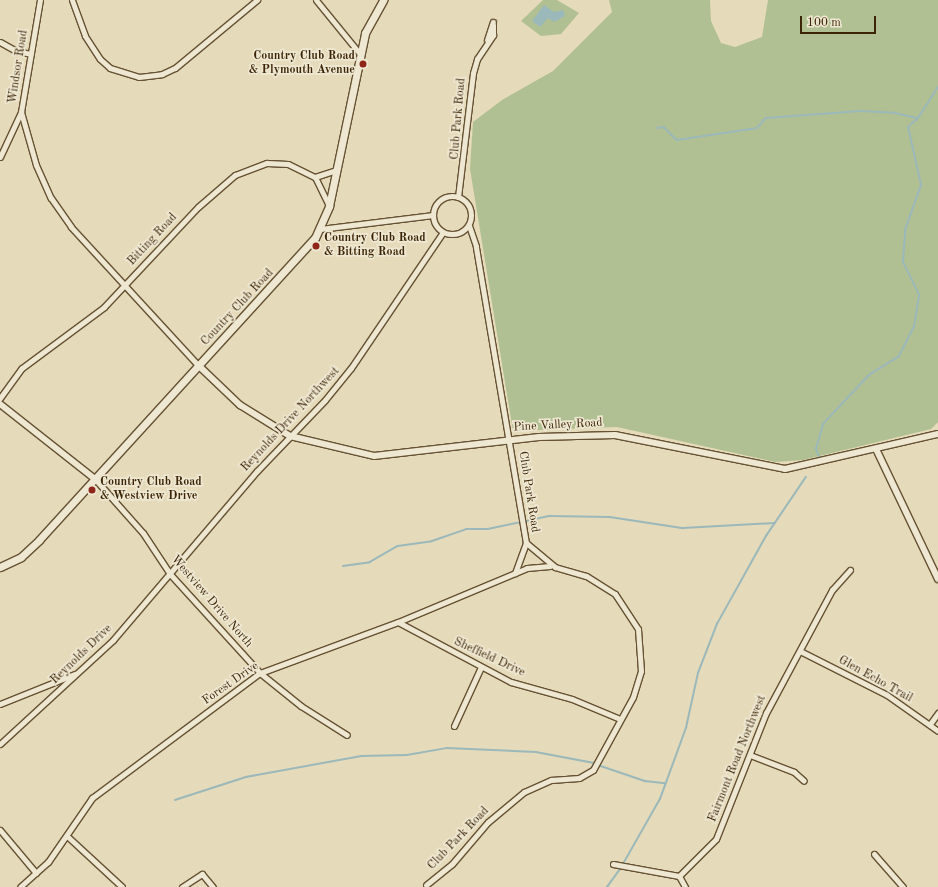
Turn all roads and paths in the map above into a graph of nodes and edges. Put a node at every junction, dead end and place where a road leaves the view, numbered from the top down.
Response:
1 (40, 0) edge
2 (72, 0) edge
3 (257, 0) edge
4 (316, 0) edge
5 (383, 0) edge
6 (493, 23) dead end
7 (0, 42) edge
8 (31, 54) junction
9 (360, 54) junction
10 (21, 112) junction
11 (0, 157) edge
12 (336, 170) junction
13 (315, 177) junction
14 (458, 197) junction
15 (329, 206) junction
16 (433, 215) junction
17 (469, 226) junction
18 (320, 229) junction
19 (443, 232) junction
20 (125, 285) junction
21 (199, 366) junction
22 (0, 398) edge
23 (0, 404) edge
24 (938, 434) edge
25 (290, 436) junction
26 (510, 440) junction
27 (876, 449) junction
28 (95, 479) junction
29 (526, 543) junction
30 (553, 566) junction
31 (0, 567) edge
32 (850, 570) dead end
33 (170, 574) junction
34 (515, 574) junction
35 (938, 579) edge
36 (398, 622) junction
37 (800, 651) junction
38 (481, 667) junction
39 (78, 673) junction
40 (260, 673) junction
41 (0, 704) edge
42 (938, 714) edge
43 (620, 719) junction
44 (930, 724) junction
45 (454, 726) dead end
46 (938, 730) edge
47 (347, 735) dead end
48 (0, 744) edge
49 (750, 755) junction
50 (804, 781) dead end
51 (0, 830) edge
52 (67, 836) junction
53 (874, 854) dead end
54 (613, 864) dead end
55 (36, 873) junction
56 (679, 876) junction
57 (426, 885) dead end
58 (183, 886) edge
59 (20, 887) edge
60 (122, 887) edge
61 (213, 887) edge
62 (685, 887) edge
63 (903, 887) edge

1 - 8 street, Windsor Road
2 - 3 street
4 - 9 street
5 - 9 main road, Country Club Road
6 - 14 street, Club Park Road
7 - 8 street
8 - 10 street, Windsor Road
9 - 12 main road, Country Club Road
10 - 11 street, Windsor Road
10 - 20 street
12 - 13 street
12 - 15 main road, Country Club Road
13 - 15 street
13 - 20 street, Bitting Road
14 - 16 street
14 - 17 street
15 - 18 main road, Country Club Road
16 - 18 street
16 - 19 street
17 - 19 street
17 - 26 street, Club Park Road
18 - 21 main road, Country Club Road
19 - 25 street, Reynolds Drive Northwest
20 - 21 street
20 - 22 street, Bitting Road
21 - 25 street, Pine Valley Road
21 - 28 main road, Country Club Road
23 - 28 street
24 - 27 street, Pine Valley Road
25 - 26 street, Pine Valley Road
25 - 33 street, Reynolds Drive Northwest
26 - 27 street, Pine Valley Road
26 - 29 street, Club Park Road
27 - 35 street
28 - 31 main road, Country Club Road
28 - 33 street, Westview Drive North
29 - 30 street, Club Park Road
29 - 34 street
30 - 34 street, Forest Drive
30 - 43 street, Club Park Road
32 - 37 street, Fairmont Road Northwest
33 - 39 street, Reynolds Drive
33 - 40 street, Westview Drive North
34 - 36 street, Forest Drive
36 - 38 street, Sheffield Drive
36 - 40 street, Forest Drive
37 - 44 street, Glen Echo Trail
37 - 49 street, Fairmont Road Northwest
38 - 43 street, Sheffield Drive
38 - 45 street
39 - 41 street
39 - 48 street, Reynolds Drive
40 - 47 street, Westview Drive North
40 - 52 street, Forest Drive
42 - 44 street
43 - 57 street, Club Park Road
44 - 46 street, Glen Echo Trail
49 - 50 street
49 - 56 street, Fairmont Road Northwest
51 - 55 street
52 - 55 street, Forest Drive
52 - 60 street
53 - 63 street
54 - 56 street
55 - 59 street, Forest Drive
56 - 62 street
58 - 61 street

